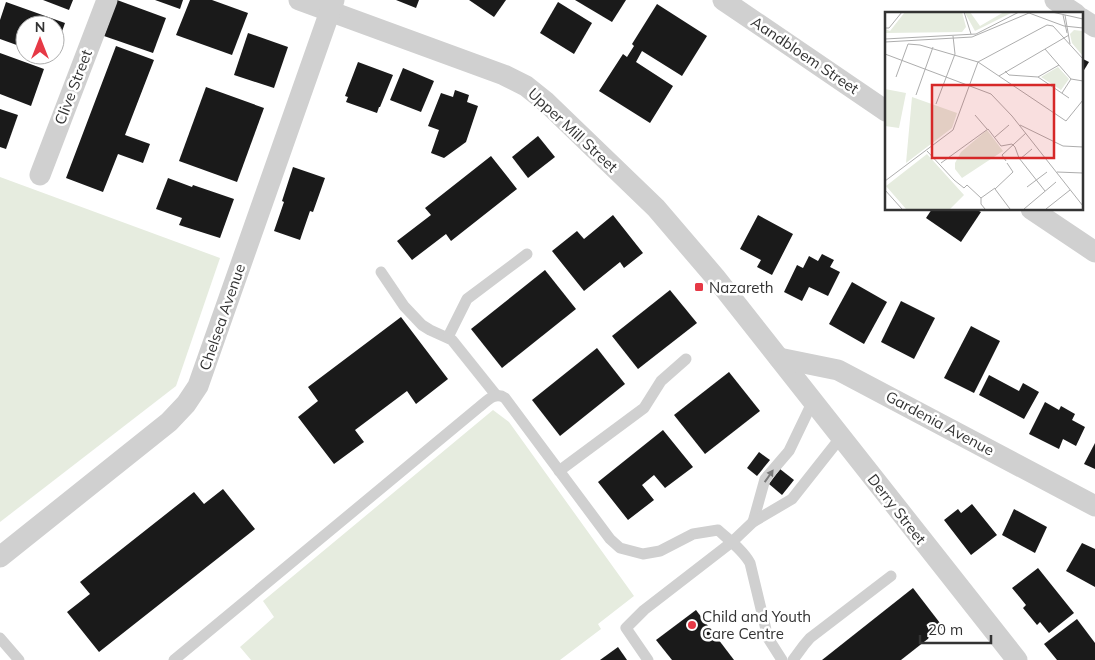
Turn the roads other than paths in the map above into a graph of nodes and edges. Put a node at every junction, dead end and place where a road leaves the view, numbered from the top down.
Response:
1 (107, 0) edge
2 (299, 0) edge
3 (723, 0) edge
4 (1055, 0) edge
5 (331, 6) edge
6 (1073, 12) edge
7 (1082, 19) edge
8 (1095, 27) edge
9 (885, 109) edge
10 (40, 175) dead end
11 (1032, 210) edge
12 (1095, 252) edge
13 (527, 254) dead end
14 (381, 272) dead end
15 (448, 337) junction
16 (778, 358) junction
17 (686, 359) dead end
18 (496, 395) junction
19 (813, 401) junction
20 (840, 437) junction
21 (559, 471) junction
22 (1095, 506) edge
23 (753, 522) junction
24 (732, 542) junction
25 (0, 557) edge
26 (891, 576) dead end
27 (0, 638) edge
28 (19, 660) edge
29 (174, 660) edge
30 (648, 660) edge
31 (782, 660) edge
32 (793, 660) edge
33 (1017, 660) edge

1 - 10 street, Clive Street
2 - 5 street, Upper Mill Street
3 - 9 street, Aandbloem Street
4 - 6 street
5 - 16 street, Upper Mill Street
5 - 25 street, Chelsea Avenue
7 - 8 street
11 - 12 street
13 - 15 lane
14 - 15 lane
15 - 18 lane
16 - 19 street, Derry Street
16 - 22 street, Gardenia Avenue
17 - 21 lane
18 - 21 lane
18 - 29 lane
19 - 20 street, Derry Street
23 -> 19 lane
20 - 23 lane
20 - 33 street, Derry Street
21 - 24 lane
23 - 24 lane
24 - 30 lane
24 - 31 lane
26 - 32 lane
27 - 28 lane

